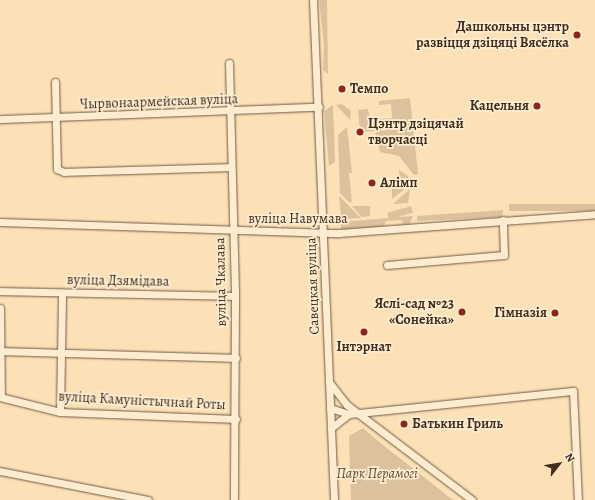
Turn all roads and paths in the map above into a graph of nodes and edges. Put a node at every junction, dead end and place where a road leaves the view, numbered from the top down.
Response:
1 (313, 0) edge
2 (228, 64) dead end
3 (55, 82) dead end
4 (319, 107) junction
5 (229, 112) junction
6 (0, 119) edge
7 (54, 119) junction
8 (231, 167) junction
9 (595, 214) edge
10 (503, 220) junction
11 (0, 222) edge
12 (234, 232) junction
13 (324, 233) junction
14 (387, 265) dead end
15 (0, 291) edge
16 (62, 293) junction
17 (235, 296) junction
18 (0, 308) edge
19 (2, 351) junction
20 (62, 352) junction
21 (236, 358) junction
22 (329, 382) junction
23 (0, 397) edge
24 (347, 404) junction
25 (330, 408) junction
26 (60, 412) junction
27 (352, 412) junction
28 (236, 419) junction
29 (331, 428) junction
30 (0, 471) edge
31 (148, 500) edge
32 (234, 500) edge
33 (334, 500) edge
34 (472, 500) edge
35 (578, 500) edge

1 - 4 street, Савецкая вуліца
2 - 5 street, вуліца Чкалава
3 - 7 street
4 - 5 street, Чырвонаармейская вуліца
4 - 13 street, Савецкая вуліца
5 - 7 street, Чырвонаармейская вуліца
5 - 8 street, вуліца Чкалава
6 - 7 street, Чырвонаармейская вуліца
7 - 8 street
8 - 12 street, вуліца Чкалава
9 - 10 street, вуліца Навумава
10 - 13 street, вуліца Навумава
10 - 14 street
11 - 12 street, вуліца Навумава
12 - 13 street, вуліца Навумава
12 - 17 street, вуліца Чкалава
13 - 22 street, Савецкая вуліца
15 - 16 street, вуліца Дзямідава
16 - 17 street, вуліца Дзямідава
16 - 20 street
17 - 21 street, вуліца Чкалава
18 - 19 street
19 - 20 street
19 - 23 street
20 - 21 street
20 - 26 street
21 - 28 street, вуліца Чкалава
22 - 24 street
22 - 25 street, Савецкая вуліца
23 - 26 street, вуліца Камуністычнай Роты
24 - 25 street
24 - 27 street
25 - 27 street
25 - 29 street, Савецкая вуліца
26 - 28 street, вуліца Камуністычнай Роты
27 - 29 street
27 - 34 street
27 - 35 street
28 - 32 street, вуліца Чкалава
29 - 33 street, Савецкая вуліца
30 - 31 street

